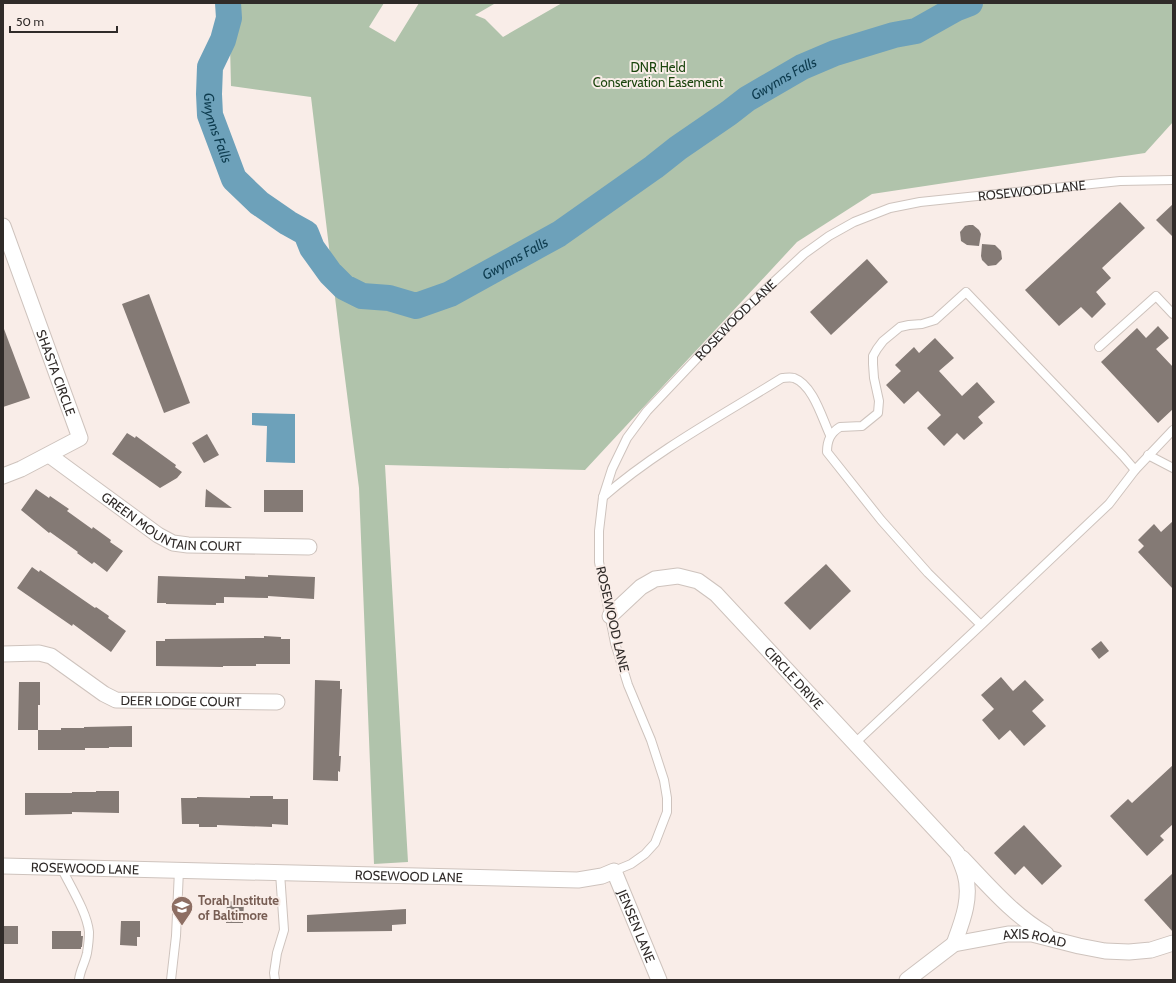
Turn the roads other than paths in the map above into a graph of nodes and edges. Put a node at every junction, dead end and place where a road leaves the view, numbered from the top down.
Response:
1 (1173, 180) edge
2 (3, 226) edge
3 (1173, 314) edge
4 (1100, 347) dead end
5 (1173, 430) edge
6 (830, 436) junction
7 (49, 455) junction
8 (1148, 455) junction
9 (1173, 468) edge
10 (1135, 470) junction
11 (3, 476) edge
12 (603, 497) junction
13 (309, 547) dead end
14 (610, 616) junction
15 (982, 625) junction
16 (3, 654) edge
17 (277, 702) dead end
18 (855, 743) junction
19 (957, 853) junction
20 (3, 866) edge
21 (61, 867) junction
22 (179, 870) junction
23 (614, 872) junction
24 (280, 873) junction
25 (1056, 940) junction
26 (1173, 943) edge
27 (954, 944) junction
28 (79, 980) edge
29 (171, 980) edge
30 (275, 980) edge
31 (659, 980) edge
32 (907, 980) edge

1 - 12 lane, ROSEWOOD LANE
2 - 7 street, SHASTA CIRCLE
3 - 4 lane
5 - 8 lane
6 - 10 lane
6 - 12 lane
6 - 15 lane
7 - 11 street, SHASTA CIRCLE
7 - 13 street, GREEN MOUNTAIN COURT
8 - 9 lane
8 - 10 lane
10 - 15 lane
12 - 14 lane, ROSEWOOD LANE
14 - 18 street, CIRCLE DRIVE
14 - 23 lane, ROSEWOOD LANE
15 - 18 lane
16 - 17 street, DEER LODGE COURT
18 - 19 street, CIRCLE DRIVE
19 - 25 street, CIRCLE DRIVE
19 - 27 street, CIRCLE DRIVE
20 - 21 street, ROSEWOOD LANE
21 - 22 street, ROSEWOOD LANE
21 - 28 lane
22 - 24 street, ROSEWOOD LANE
22 - 29 lane
23 - 24 street, ROSEWOOD LANE
23 - 31 street, JENSEN LANE
24 - 30 lane
25 - 26 street, AXIS ROAD
25 - 27 street, AXIS ROAD
27 - 32 street, AXIS ROAD

